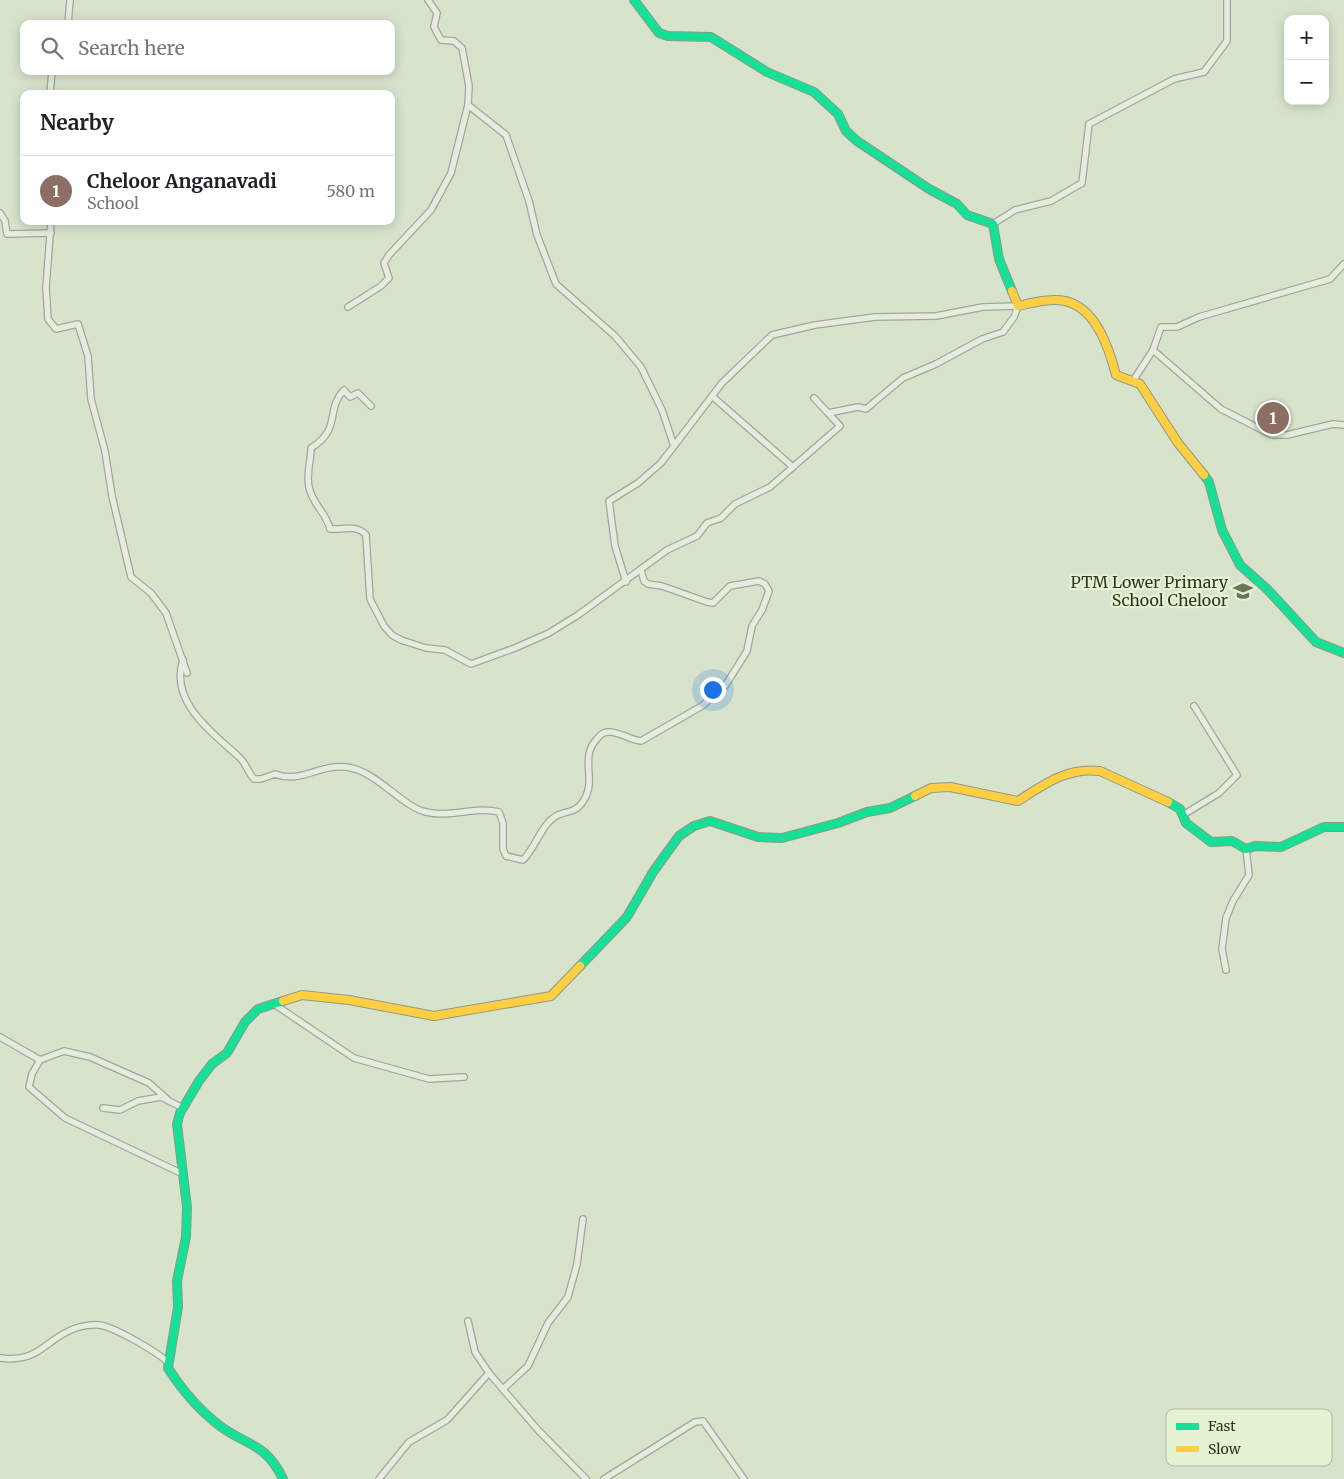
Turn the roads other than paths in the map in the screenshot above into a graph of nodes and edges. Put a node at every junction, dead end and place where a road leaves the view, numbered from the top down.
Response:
1 (70, 0) edge
2 (428, 0) edge
3 (634, 0) edge
4 (1227, 0) edge
5 (68, 20) edge
6 (52, 75) edge
7 (50, 90) edge
8 (468, 105) junction
9 (0, 213) edge
10 (993, 224) junction
11 (51, 225) edge
12 (51, 233) junction
13 (1344, 264) edge
14 (1018, 306) junction
15 (348, 307) dead end
16 (1153, 350) junction
17 (1133, 381) junction
18 (712, 396) junction
19 (814, 398) dead end
20 (370, 406) dead end
21 (828, 413) junction
22 (1344, 425) edge
23 (674, 446) junction
24 (792, 467) junction
25 (641, 570) junction
26 (626, 582) junction
27 (1344, 653) edge
28 (183, 660) junction
29 (188, 673) dead end
30 (1194, 706) dead end
31 (1182, 815) junction
32 (1344, 827) edge
33 (1246, 849) junction
34 (1226, 970) dead end
35 (274, 1004) junction
36 (0, 1037) edge
37 (40, 1060) junction
38 (464, 1077) dead end
39 (167, 1099) junction
40 (103, 1108) dead end
41 (183, 1108) junction
42 (182, 1174) junction
43 (583, 1219) dead end
44 (468, 1321) dead end
45 (0, 1358) edge
46 (169, 1363) junction
47 (490, 1373) junction
48 (503, 1389) junction
49 (283, 1479) edge
50 (379, 1479) edge
51 (586, 1479) edge
52 (604, 1479) edge
53 (744, 1479) edge

1 - 5 street
2 - 8 street
3 - 10 street
4 - 10 street
6 - 7 street
8 - 15 street
8 - 23 street
9 - 12 street
10 - 14 street
11 - 12 street
12 - 28 street
13 - 16 street
14 - 17 street
14 - 18 street
14 - 21 street
16 - 17 street
16 - 22 street
17 - 27 street
18 - 23 street
18 - 24 street
19 - 21 street
20 - 26 street
21 - 24 street
23 - 26 street
24 - 25 street
25 - 26 street
25 - 28 street
28 - 29 street
30 - 31 street
31 - 33 street
31 - 35 street
32 - 33 street
33 - 34 street
35 - 38 street
35 - 41 street
36 - 37 street
37 - 39 street
37 - 42 street
39 - 40 street
39 - 41 street
41 - 42 street
42 - 46 street
43 - 48 street
44 - 47 street
45 - 46 street
46 - 49 street
47 - 48 street
47 - 50 street
48 - 51 street
52 - 53 street

